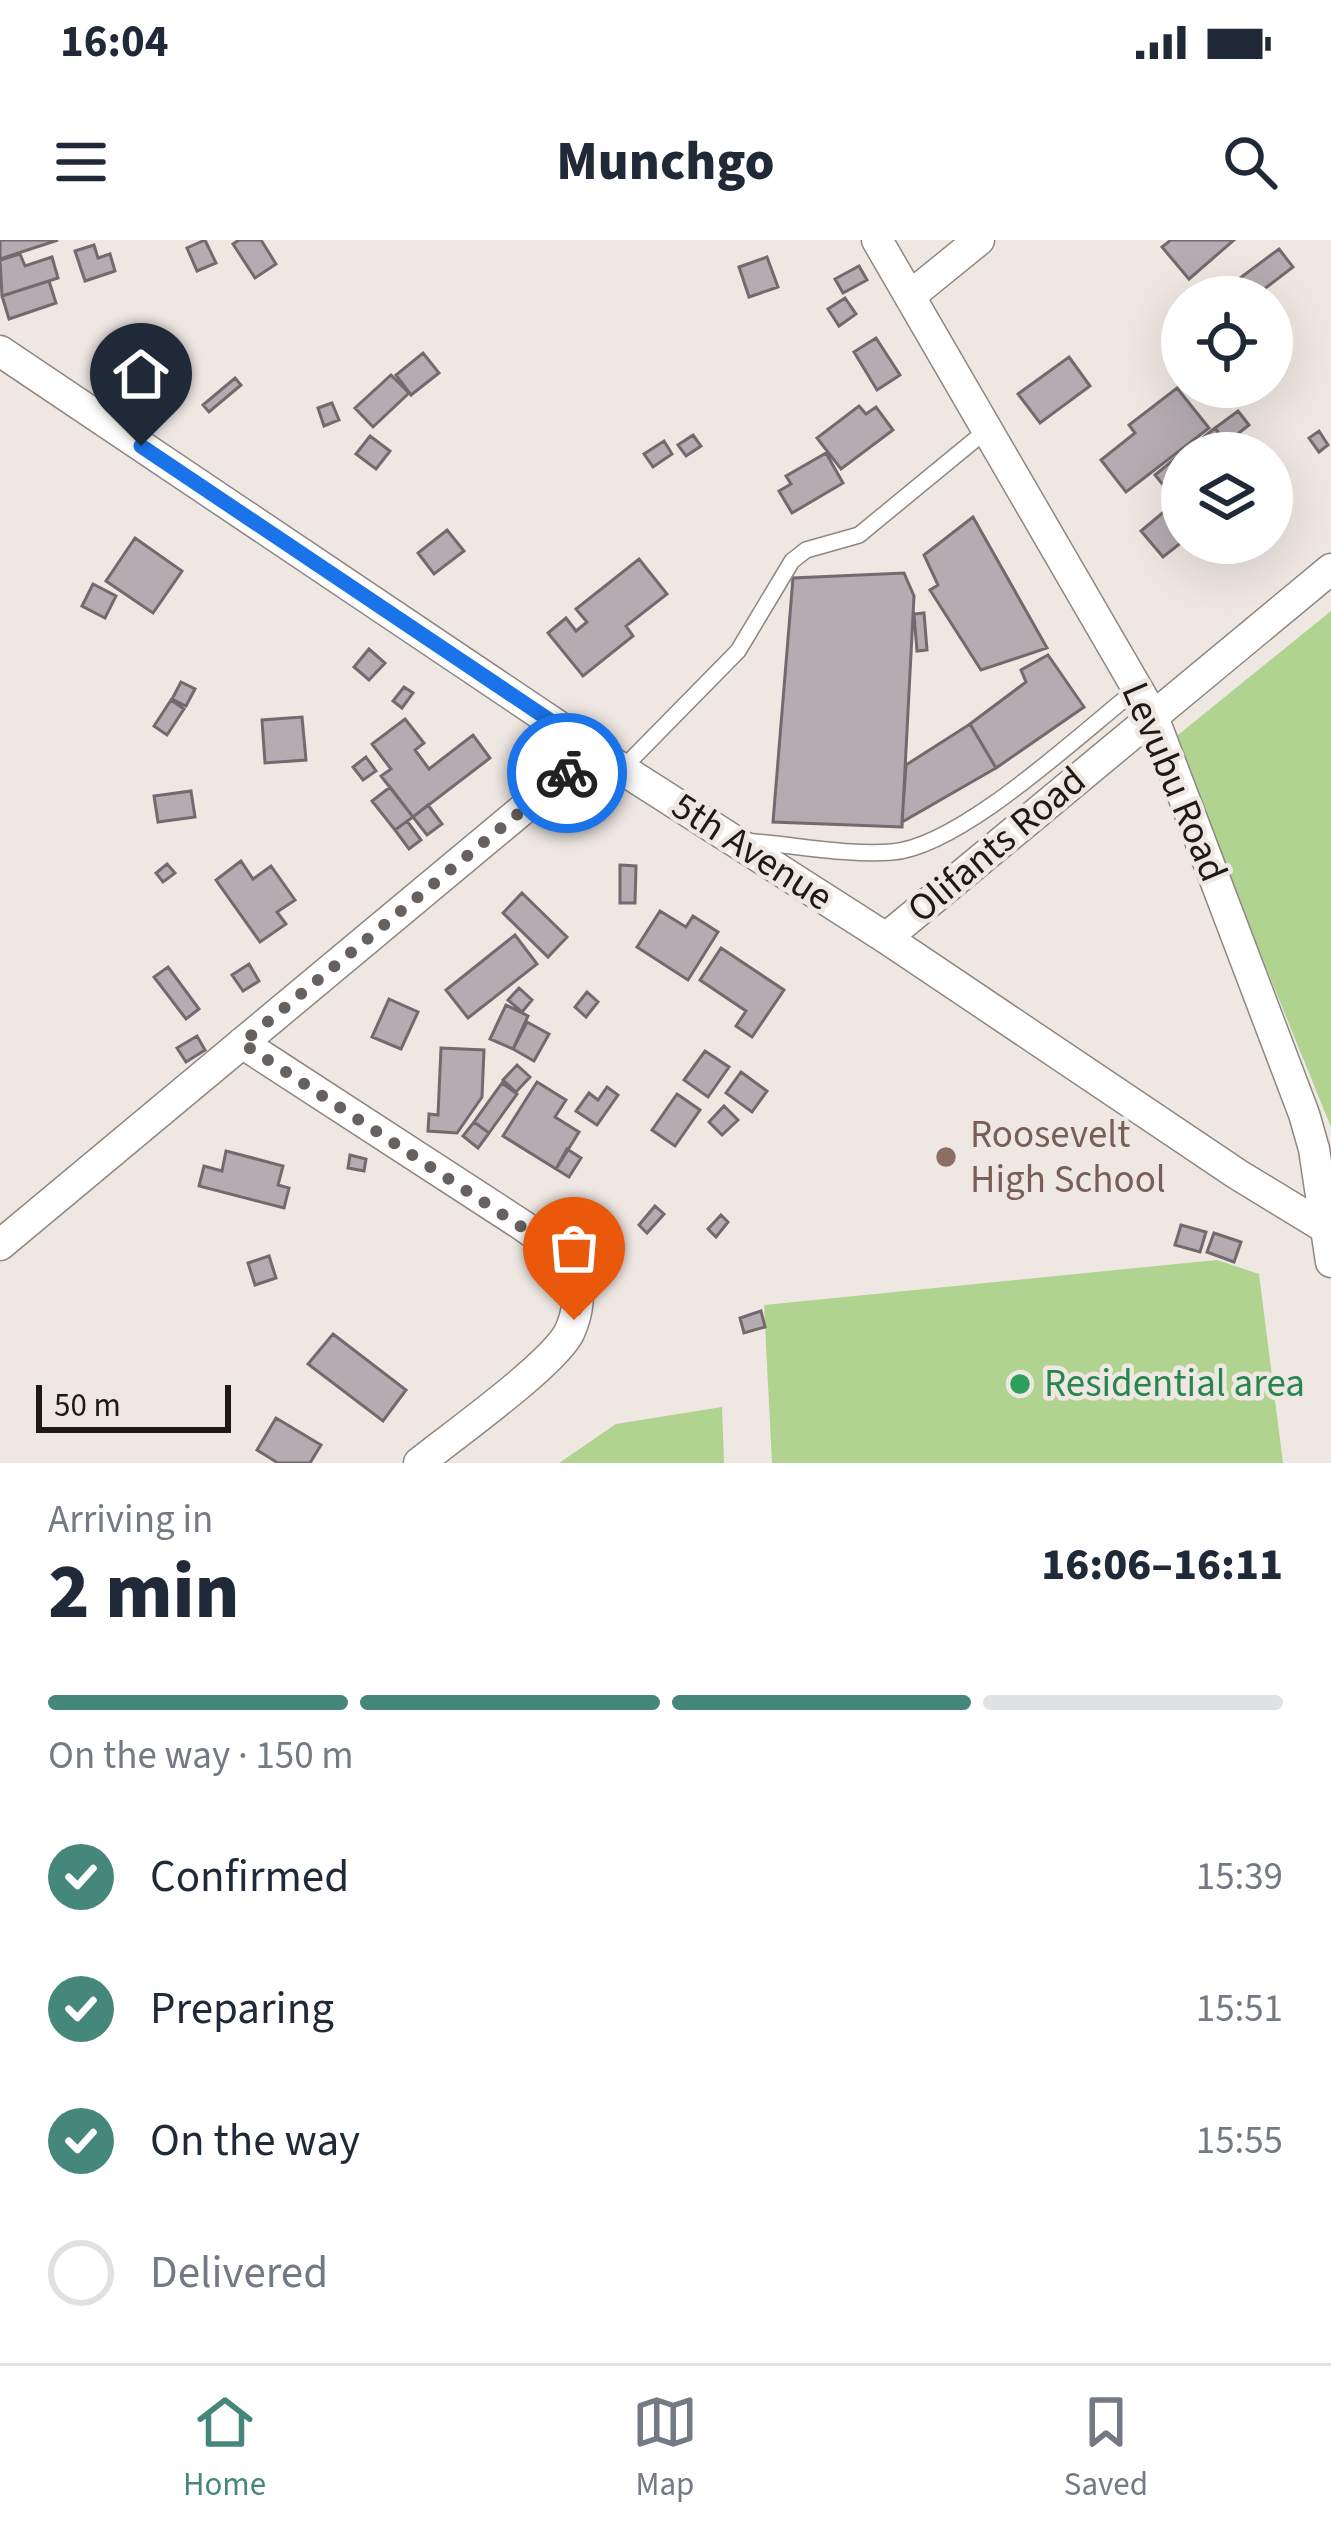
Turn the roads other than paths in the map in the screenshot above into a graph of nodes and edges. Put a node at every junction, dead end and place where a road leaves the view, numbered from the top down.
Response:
1 (877, 240) edge
2 (979, 240) edge
3 (910, 296) junction
4 (0, 351) edge
5 (988, 429) junction
6 (1331, 569) edge
7 (1145, 701) junction
8 (594, 750) junction
9 (622, 769) junction
10 (734, 840) junction
11 (886, 938) junction
12 (242, 1043) junction
13 (1327, 1229) junction
14 (0, 1246) edge
15 (1331, 1262) edge
16 (419, 1463) edge

1 - 3 street, Levubu Road
2 - 3 street
3 - 5 street, Levubu Road
4 - 8 street, 5th Avenue
5 - 7 street, Levubu Road
5 - 9 lane
6 - 7 street, Olifants Road
7 - 10 lane
7 - 11 street, Olifants Road
7 - 13 street, Levubu Road
8 - 9 street, 5th Avenue
8 - 12 street
9 - 10 street, 5th Avenue
10 - 11 street, 5th Avenue
11 - 13 street, 5th Avenue
12 - 14 street
12 - 16 street
13 - 15 street, Levubu Road

